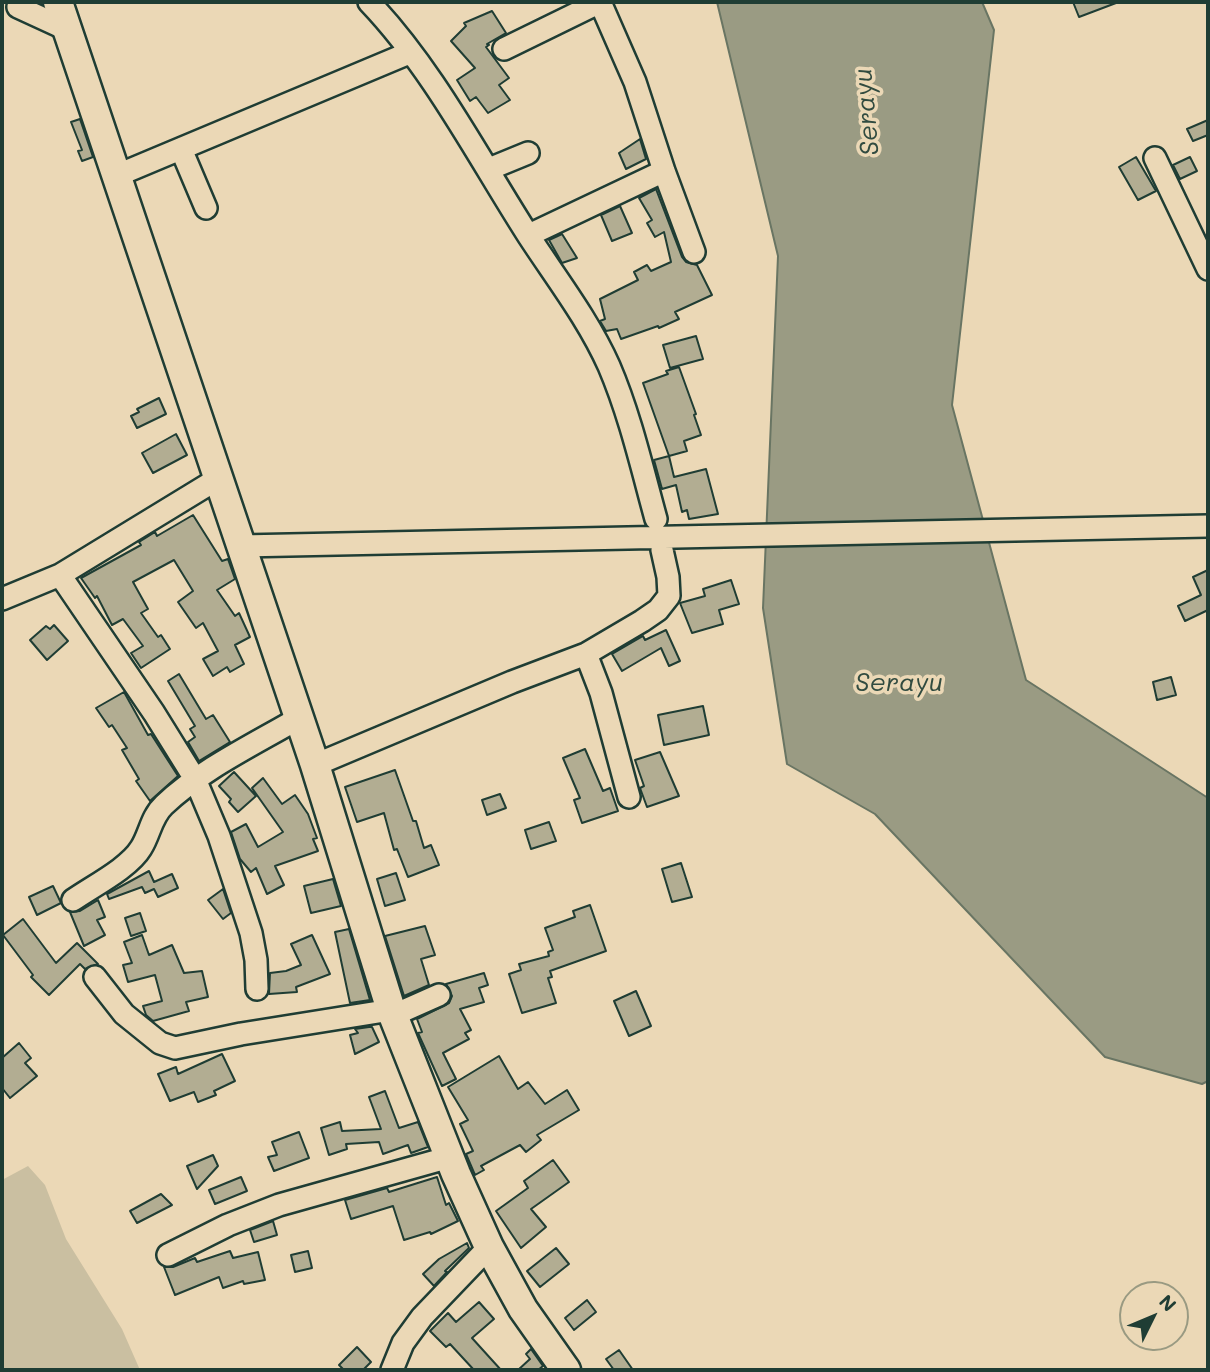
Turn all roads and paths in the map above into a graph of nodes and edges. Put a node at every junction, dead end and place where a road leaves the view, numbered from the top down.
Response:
1 (58, 2) edge
2 (369, 2) edge
3 (14, 7) edge
4 (68, 30) junction
5 (504, 49) dead end
6 (410, 52) junction
7 (181, 149) junction
8 (528, 153) dead end
9 (1155, 158) dead end
10 (489, 169) junction
11 (664, 172) junction
12 (118, 175) junction
13 (206, 208) dead end
14 (529, 235) junction
15 (1203, 244) edge
16 (694, 252) dead end
17 (1208, 269) edge
18 (219, 478) junction
19 (656, 519) dead end
20 (1208, 526) edge
21 (241, 547) junction
22 (662, 550) dead end
23 (60, 575) junction
24 (2, 599) edge
25 (586, 654) junction
26 (299, 718) junction
27 (315, 765) junction
28 (195, 779) junction
29 (629, 797) dead end
30 (73, 900) dead end
31 (95, 977) dead end
32 (257, 989) dead end
33 (439, 995) dead end
34 (393, 1012) junction
35 (450, 1157) junction
36 (489, 1247) junction
37 (168, 1255) dead end
38 (392, 1370) edge
39 (566, 1370) edge

1 - 4 main road
2 - 6 street
3 - 4 street
4 - 12 main road
5 - 11 street
6 - 7 street
6 - 10 street
7 - 12 street
7 - 13 street
8 - 10 street
9 - 15 street
10 - 14 street
11 - 14 street
11 - 16 street
12 - 18 main road
14 - 19 street
15 - 17 street
18 - 21 main road
18 - 23 street
20 - 21 street
21 - 26 main road
22 - 25 street
23 - 24 street
23 - 28 street
25 - 27 street
25 - 29 street
26 - 27 main road
26 - 28 street
27 - 34 main road
28 - 30 street
28 - 32 street
31 - 34 street
33 - 34 street
34 - 35 main road
35 - 36 main road
35 - 37 street
36 - 38 street
36 - 39 main road

